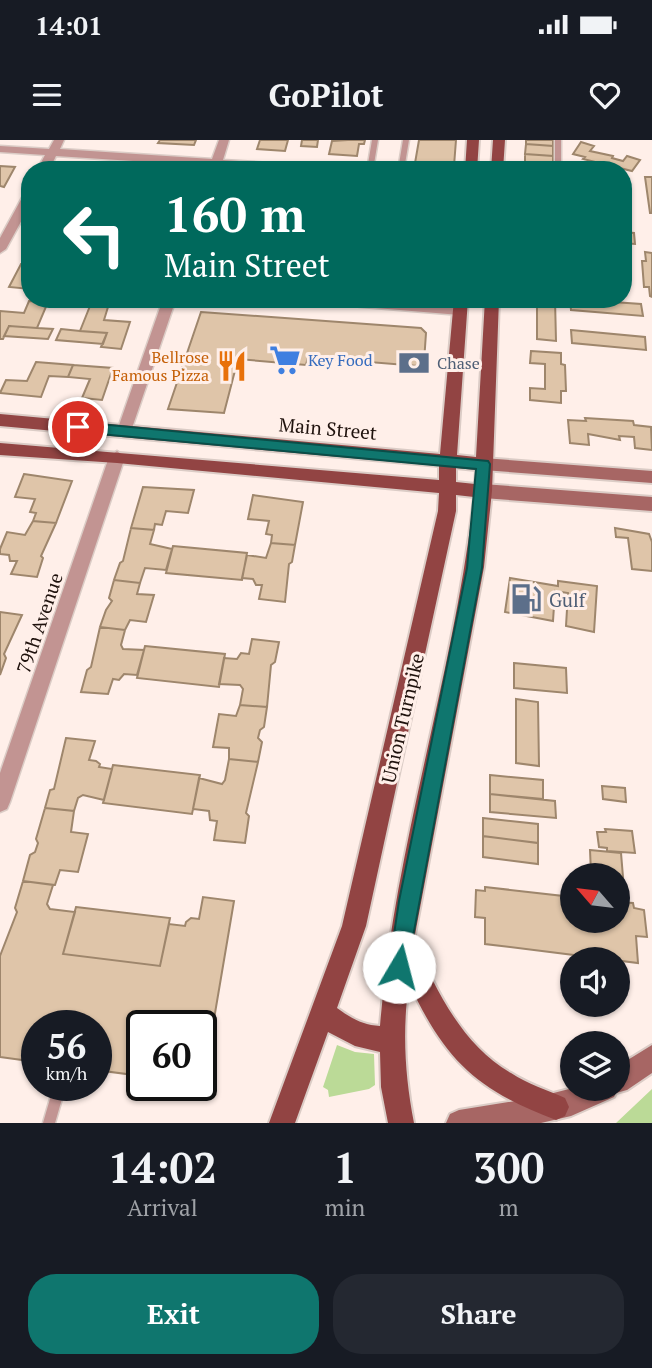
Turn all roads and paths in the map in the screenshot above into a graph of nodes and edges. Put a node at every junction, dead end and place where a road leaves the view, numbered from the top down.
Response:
1 (59, 140) edge
2 (224, 140) edge
3 (375, 140) edge
4 (406, 140) edge
5 (473, 140) edge
6 (499, 140) edge
7 (558, 140) edge
8 (0, 149) edge
9 (52, 152) junction
10 (48, 161) edge
11 (157, 161) edge
12 (217, 161) edge
13 (372, 161) edge
14 (402, 161) edge
15 (472, 161) edge
16 (498, 161) edge
17 (558, 161) dead end
18 (21, 210) edge
19 (0, 249) edge
20 (167, 308) edge
21 (461, 308) edge
22 (492, 308) edge
23 (0, 420) edge
24 (124, 431) junction
25 (0, 449) edge
26 (117, 457) junction
27 (448, 460) junction
28 (483, 464) junction
29 (652, 477) edge
30 (447, 486) junction
31 (482, 491) junction
32 (652, 504) edge
33 (0, 802) edge
34 (403, 940) junction
35 (323, 1013) junction
36 (392, 1039) junction
37 (652, 1058) edge
38 (630, 1073) edge
39 (55, 1101) edge
40 (580, 1101) edge
41 (556, 1107) junction
42 (48, 1123) edge
43 (282, 1123) edge
44 (401, 1123) edge
45 (459, 1123) edge

1 - 9 street
2 - 12 street
3 - 13 lane
4 - 14 lane
5 - 15 main road
6 - 16 main road
7 - 17 lane
8 - 9 street
9 - 10 street
9 - 11 street
18 - 19 street
20 - 24 street
21 - 27 main road, Union Turnpike
22 - 28 main road
23 - 24 main road, Main Street
24 - 27 main road, Main Street
25 - 26 main road
26 - 30 main road
26 - 33 street, 79th Avenue
27 - 28 main road, Main Street
27 - 30 main road, Union Turnpike
28 - 29 main road, Main Street
28 - 31 main road
30 - 31 main road
30 - 35 main road, Union Turnpike
31 - 32 main road
31 - 34 main road
34 - 36 main road
34 - 41 main road
35 - 36 main road
35 - 43 main road, Union Turnpike
36 - 44 main road
37 - 38 main road
39 - 42 lane
40 - 41 main road
41 - 45 main road

